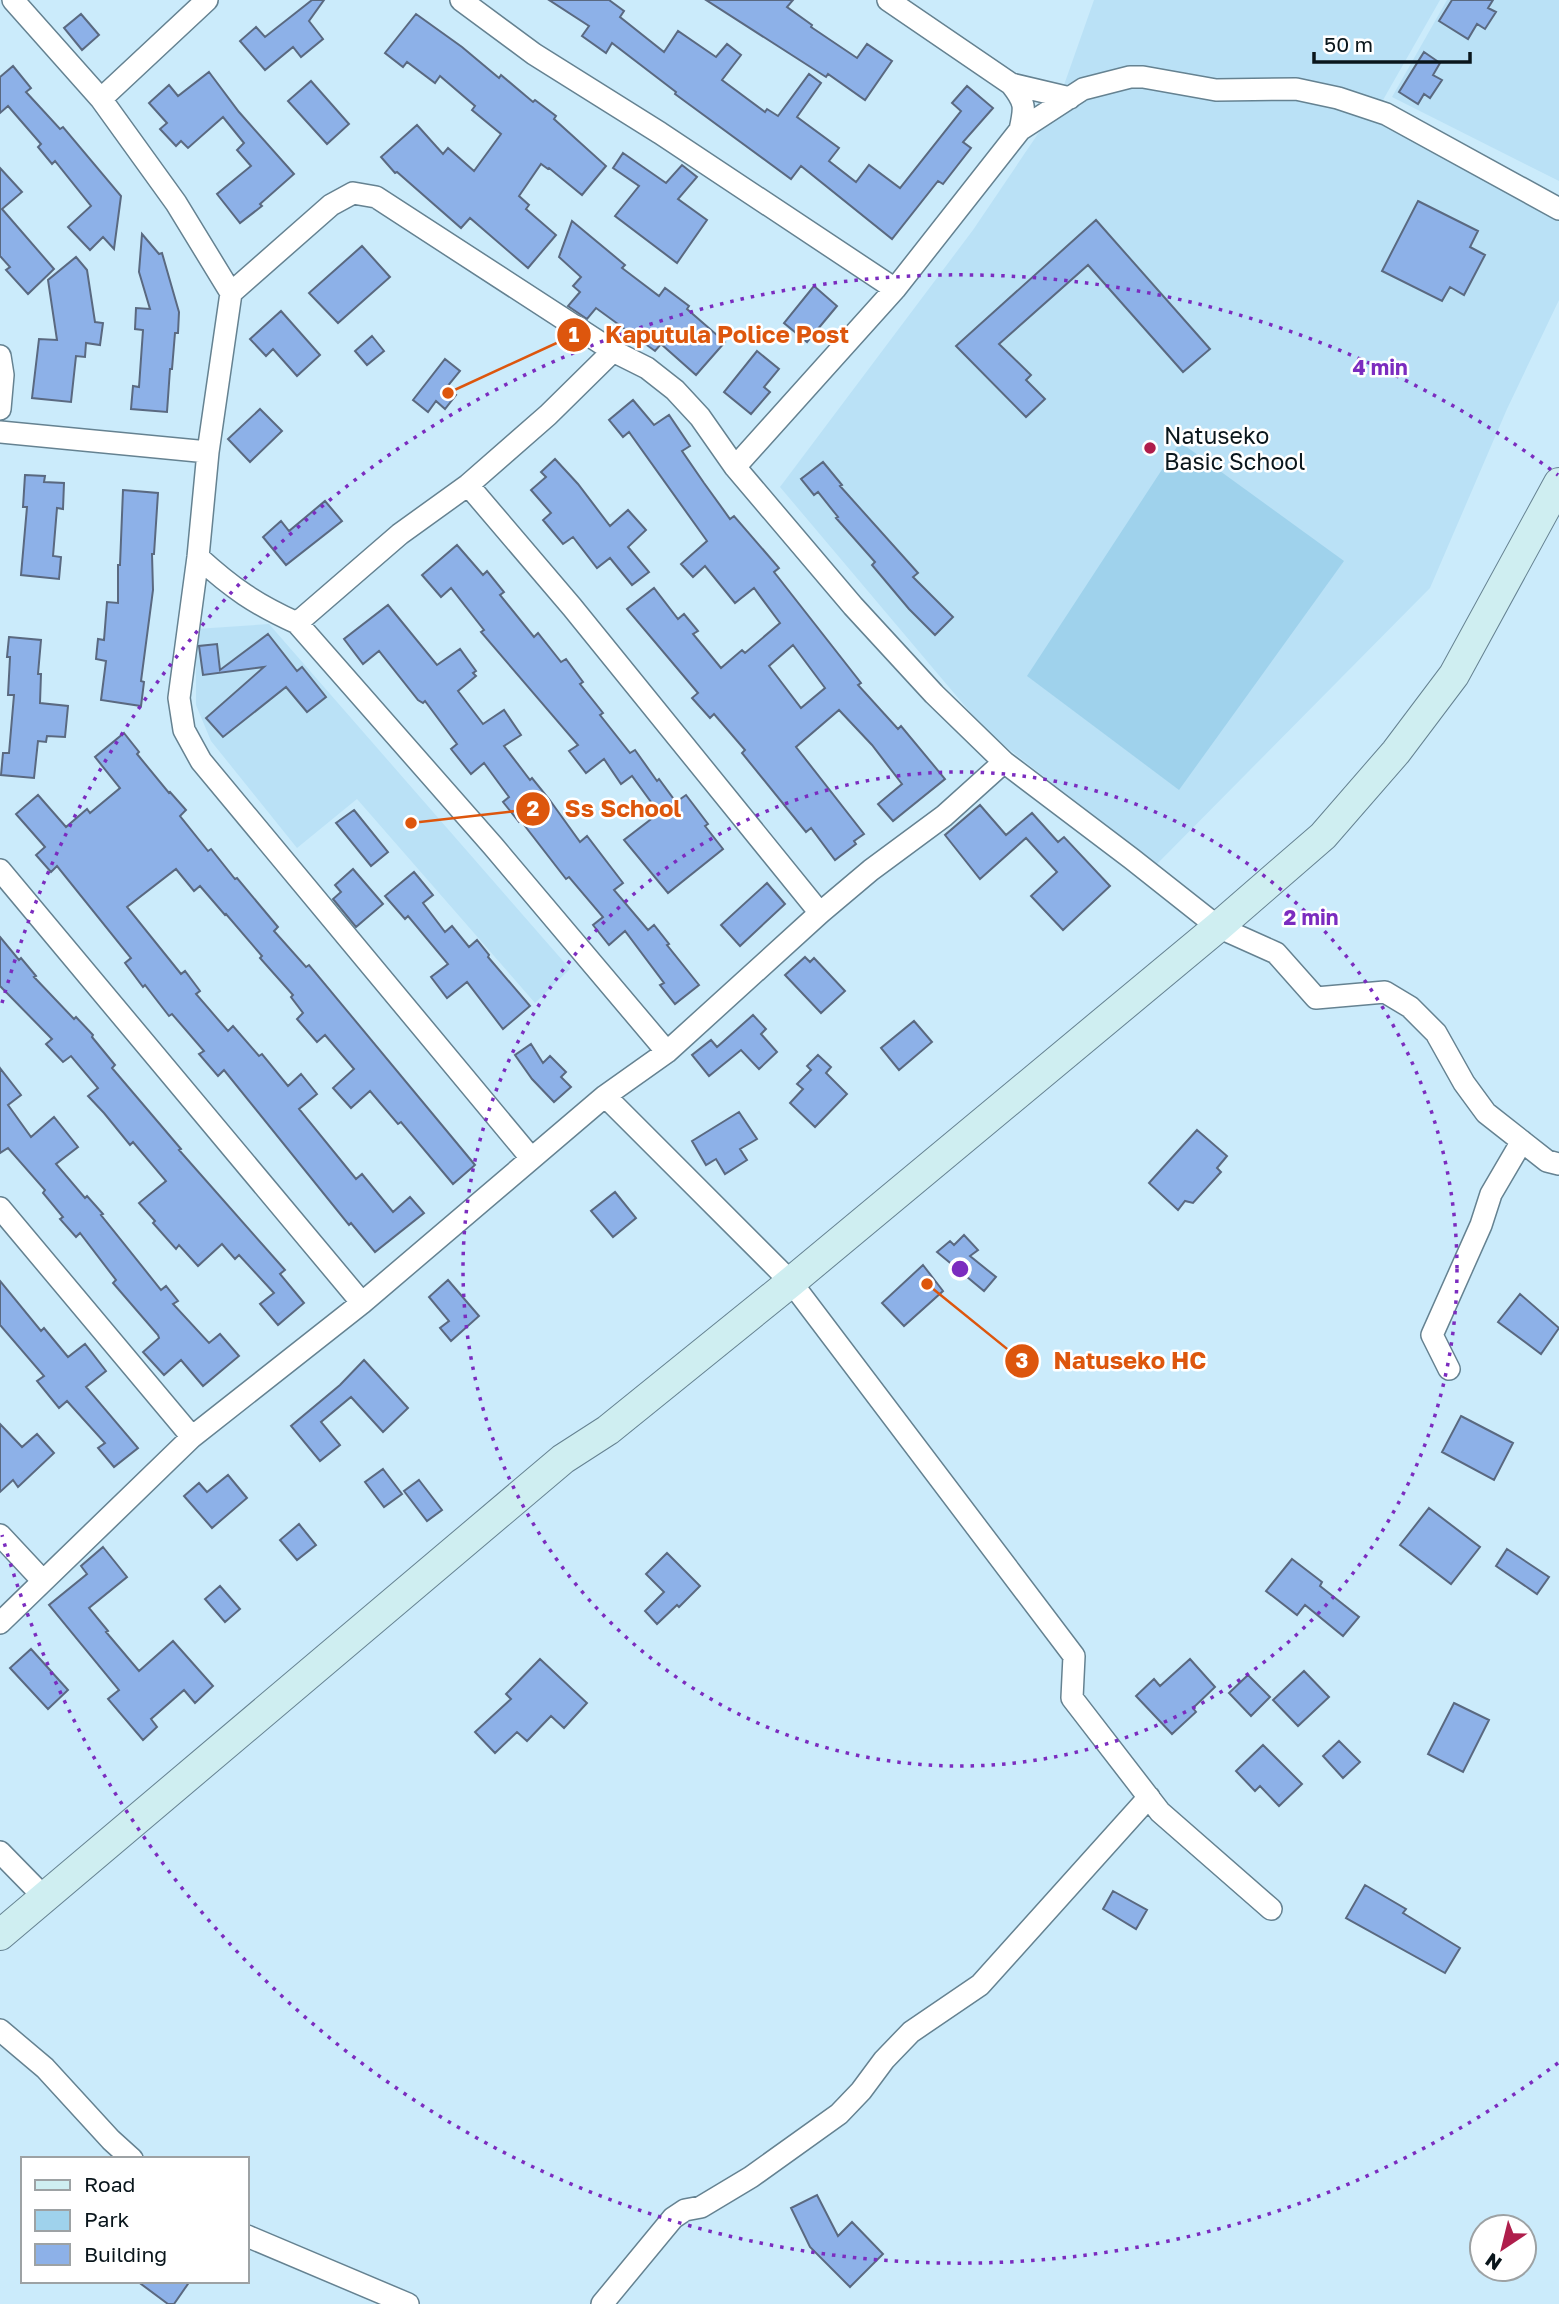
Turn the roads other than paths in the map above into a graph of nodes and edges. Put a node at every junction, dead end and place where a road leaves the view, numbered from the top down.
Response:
1 (13, 0) edge
2 (207, 0) edge
3 (461, 0) edge
4 (888, 0) edge
5 (1011, 84) junction
6 (1070, 97) junction
7 (101, 99) junction
8 (1020, 130) junction
9 (1559, 209) edge
10 (895, 289) junction
11 (231, 293) junction
12 (614, 351) junction
13 (0, 356) edge
14 (0, 409) edge
15 (0, 432) edge
16 (208, 452) junction
17 (735, 467) junction
18 (1559, 483) edge
19 (468, 485) junction
20 (198, 557) junction
21 (297, 623) junction
22 (1004, 762) junction
23 (0, 870) edge
24 (820, 913) junction
25 (1218, 927) junction
26 (667, 1052) junction
27 (605, 1096) junction
28 (1522, 1141) junction
29 (531, 1158) junction
30 (1559, 1164) edge
31 (0, 1208) edge
32 (791, 1282) junction
33 (362, 1303) junction
34 (1449, 1369) dead end
35 (192, 1437) junction
36 (0, 1535) edge
37 (43, 1581) junction
38 (0, 1623) edge
39 (1149, 1797) junction
40 (0, 1852) edge
41 (45, 1898) junction
42 (1271, 1909) dead end
43 (0, 1935) edge
44 (0, 2030) edge
45 (130, 2157) edge
46 (248, 2236) edge
47 (408, 2304) edge
48 (602, 2304) edge

1 - 7 street
2 - 7 street
3 - 10 street
4 - 5 street
5 - 6 street
5 - 8 street
6 - 8 street
6 - 9 street
7 - 11 street
8 - 10 street
10 - 17 street
11 - 12 street
11 - 16 street
12 - 17 street
12 - 19 street
13 - 14 street
15 - 16 street
16 - 20 street
17 - 22 street
18 - 25 street
19 - 21 street
19 - 24 street
20 - 21 street
20 - 29 street
21 - 26 street
22 - 24 street
22 - 25 street
23 - 33 street
24 - 26 street
25 - 28 street
25 - 32 street
26 - 27 street
27 - 29 street
27 - 32 street
28 - 30 street
28 - 34 street
29 - 33 street
31 - 35 street
32 - 39 street
32 - 41 street
33 - 35 street
35 - 37 street
36 - 37 street
37 - 38 street
39 - 42 street
39 - 48 street
40 - 41 street
41 - 43 street
44 - 45 street
46 - 47 street

